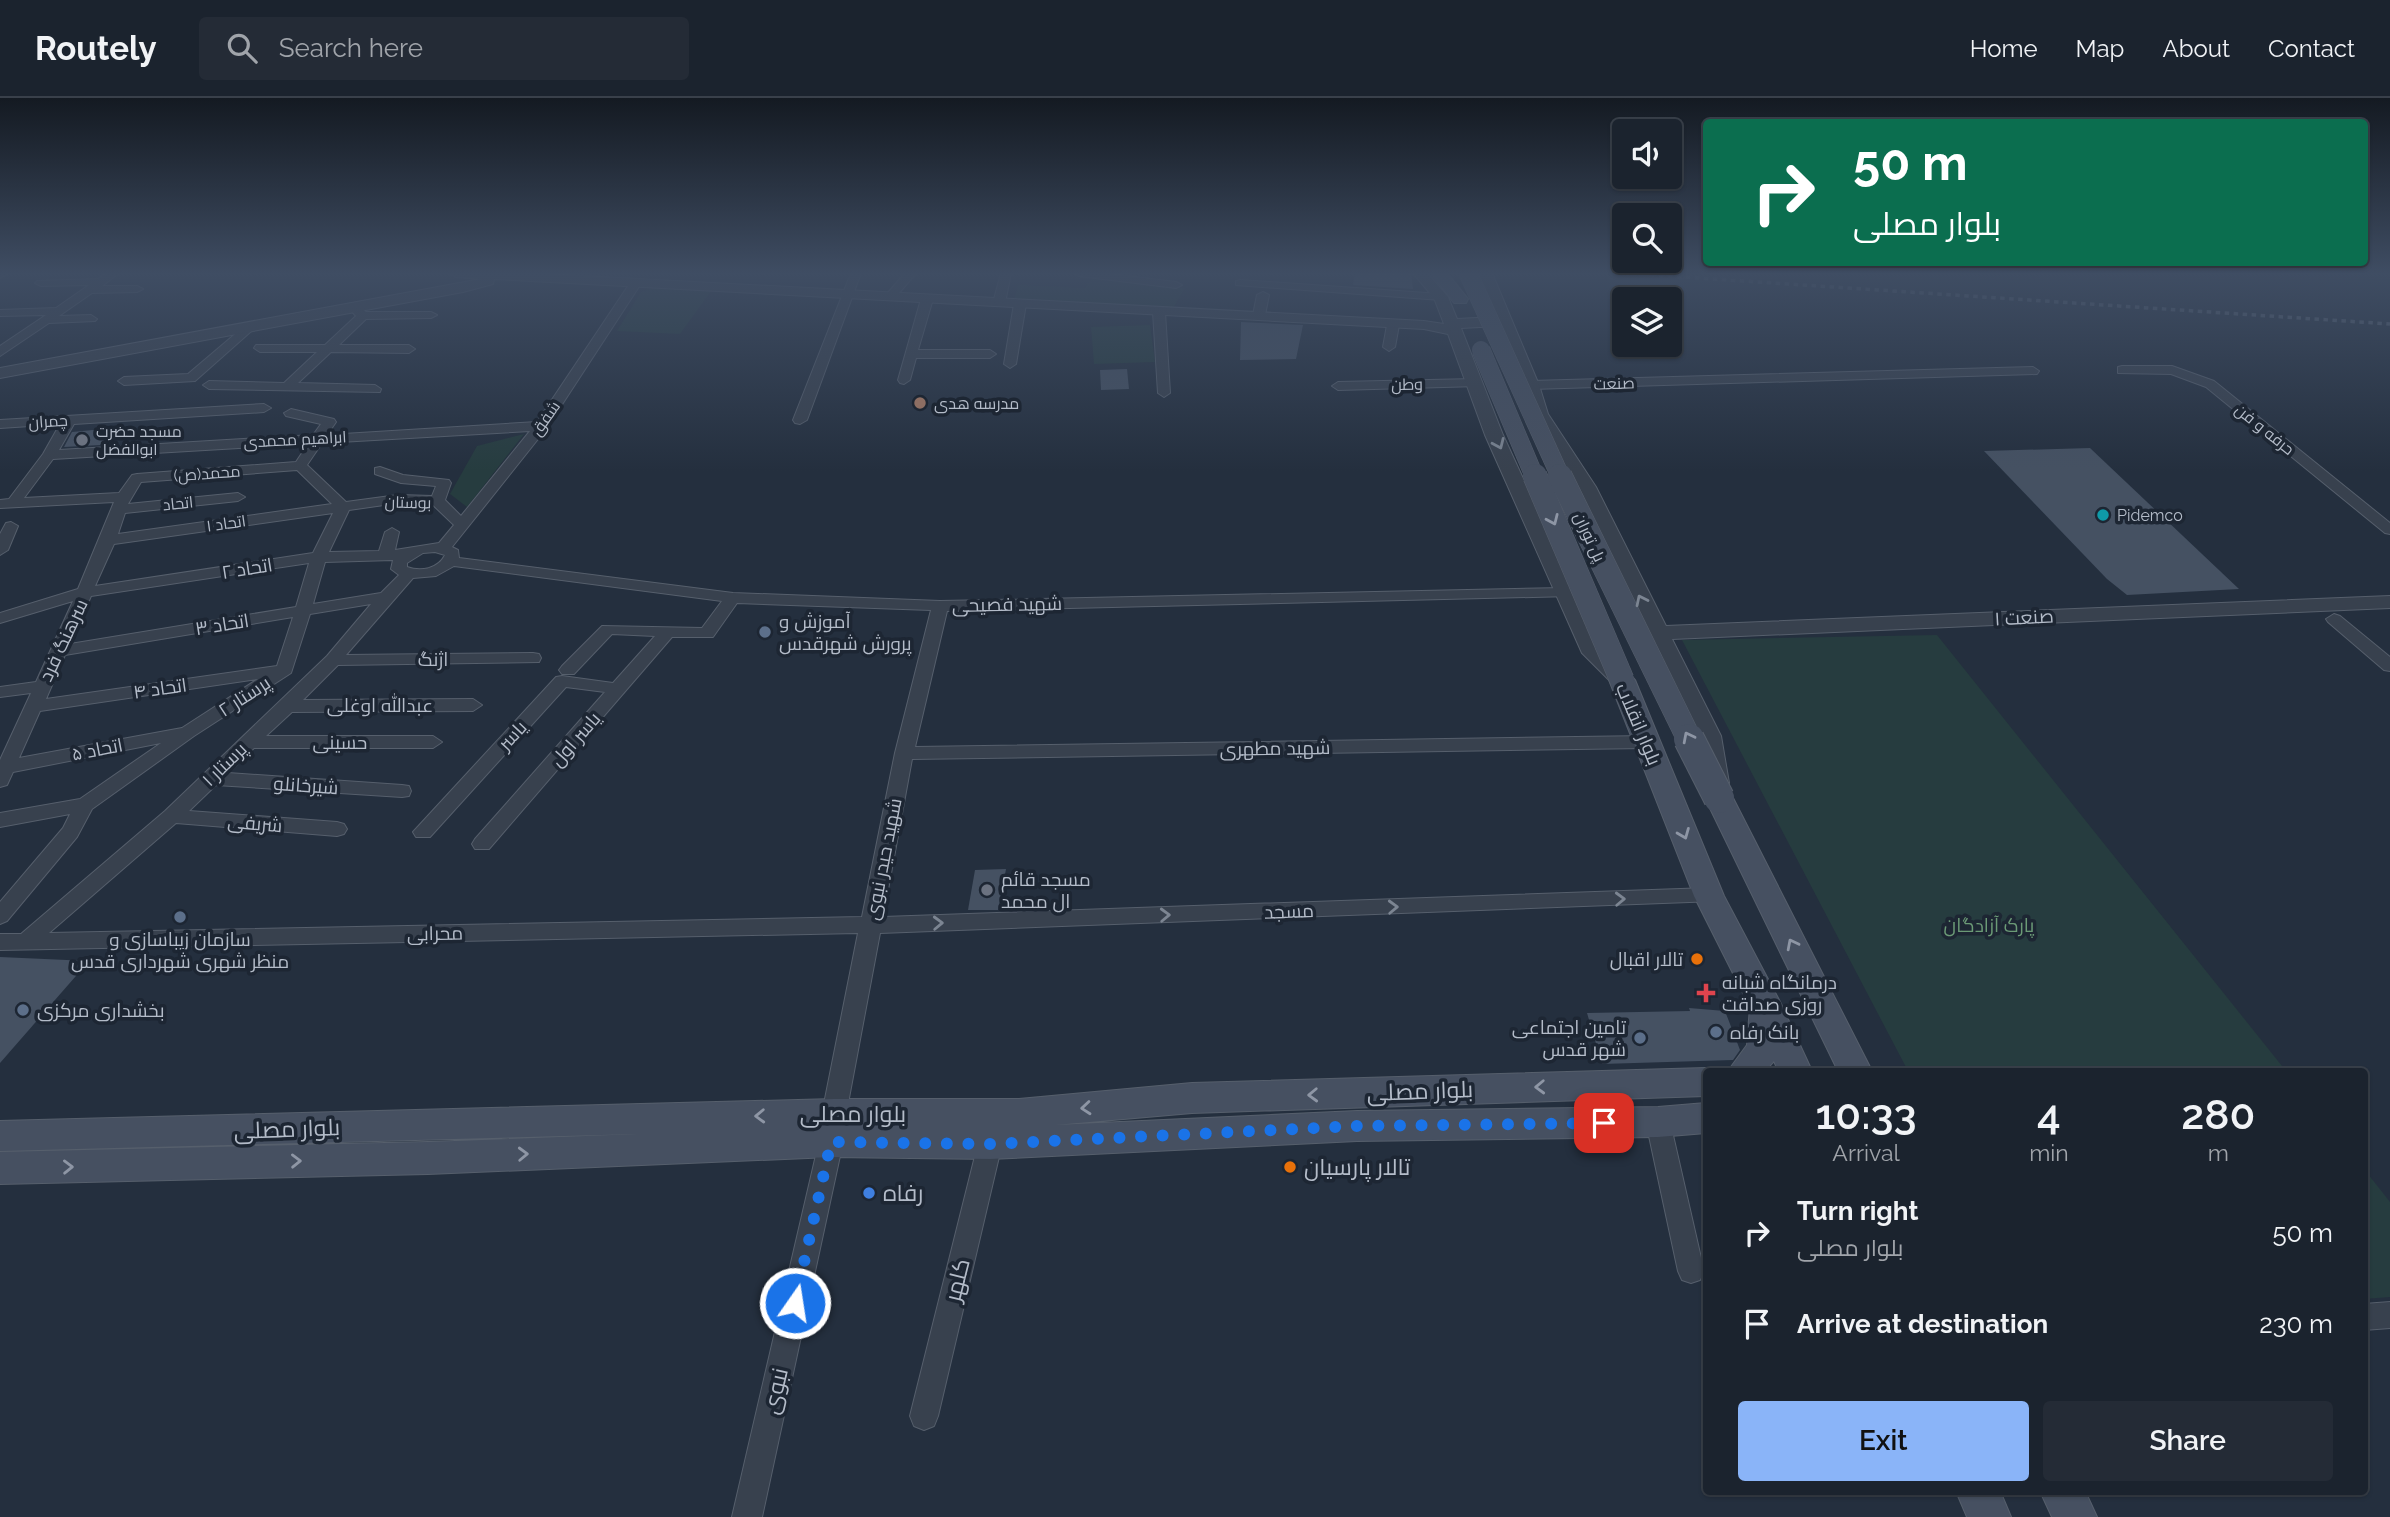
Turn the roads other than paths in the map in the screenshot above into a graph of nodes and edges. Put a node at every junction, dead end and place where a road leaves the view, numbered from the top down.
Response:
1 (136, 339) edge
2 (180, 339) edge
3 (235, 339) edge
4 (336, 339) edge
5 (600, 339) edge
6 (830, 339) edge
7 (916, 339) edge
8 (1014, 339) edge
9 (1161, 339) edge
10 (1390, 339) edge
11 (1461, 339) edge
12 (1464, 339) edge
13 (1497, 339) edge
14 (1509, 339) edge
15 (17, 340) joint
16 (0, 341) edge
17 (1389, 347) dead end
18 (260, 348) dead end
19 (328, 349) junction
20 (409, 349) dead end
21 (0, 352) edge
22 (912, 354) junction
23 (990, 354) dead end
24 (0, 364) edge
25 (1010, 364) dead end
26 (2122, 370) dead end
27 (2033, 371) dead end
28 (0, 373) edge
29 (904, 380) dead end
30 (124, 381) dead end
31 (1475, 383) junction
32 (209, 385) dead end
33 (1531, 385) junction
34 (1338, 386) dead end
35 (287, 387) junction
36 (375, 389) dead end
37 (1164, 393) dead end
38 (264, 408) dead end
39 (291, 413) dead end
40 (1540, 414) junction
41 (1489, 416) junction
42 (69, 420) junction
43 (800, 421) dead end
44 (0, 424) edge
45 (541, 426) junction
46 (320, 438) junction
47 (49, 455) junction
48 (300, 466) junction
49 (380, 471) dead end
50 (238, 497) dead end
51 (437, 500) junction
52 (7, 503) edge
53 (121, 503) junction
54 (344, 507) junction
55 (463, 526) junction
56 (6, 527) edge
57 (2390, 530) edge
58 (392, 531) dead end
59 (108, 540) junction
60 (0, 550) edge
61 (411, 553) junction
62 (447, 554) junction
63 (386, 556) junction
64 (319, 558) junction
65 (410, 574) junction
66 (85, 592) junction
67 (1565, 593) junction
68 (386, 597) junction
69 (733, 598) junction
70 (2390, 603) edge
71 (940, 606) junction
72 (301, 611) junction
73 (0, 618) edge
74 (2334, 620) dead end
75 (667, 632) junction
76 (1657, 633) junction
77 (57, 651) junction
78 (533, 658) dead end
79 (333, 660) junction
80 (2390, 666) edge
81 (285, 669) junction
82 (568, 670) dead end
83 (1622, 680) junction
84 (42, 686) junction
85 (619, 689) junction
86 (0, 692) edge
87 (473, 705) dead end
88 (35, 706) junction
89 (287, 706) junction
90 (187, 732) junction
91 (246, 742) junction
92 (433, 742) dead end
93 (1647, 742) junction
94 (904, 753) junction
95 (3, 774) edge
96 (209, 778) junction
97 (402, 791) dead end
98 (1719, 798) junction
99 (86, 805) junction
100 (172, 816) junction
101 (0, 820) edge
102 (337, 830) dead end
103 (423, 832) dead end
104 (482, 844) dead end
105 (1709, 896) junction
106 (0, 916) edge
107 (870, 925) junction
108 (26, 941) junction
109 (0, 942) edge
110 (1764, 1002) junction
111 (1748, 1068) edge
112 (1794, 1068) edge
113 (1854, 1068) edge
114 (1703, 1082) edge
115 (1703, 1118) edge
116 (1658, 1122) junction
117 (833, 1128) junction
118 (0, 1136) edge
119 (990, 1144) junction
120 (0, 1168) edge
121 (1691, 1271) dead end
122 (2390, 1315) edge
123 (2368, 1317) edge
124 (924, 1416) dead end
125 (1980, 1495) edge
126 (2064, 1495) edge
127 (747, 1517) edge
128 (1989, 1517) edge
129 (2075, 1517) edge

1 - 24 street
2 - 28 street
3 - 30 street
4 - 19 street
5 - 45 street, شفق
6 - 43 street
7 - 22 street
8 - 25 street
9 - 37 street
10 - 17 street
11 - 31 street, بلوار انقلاب
12 -> 83 main road, پل توران, bridge
98 -> 13 main road, پل توران, bridge
14 - 33 street
15 - 16 street
15 - 21 street
18 - 19 street
19 - 20 street
19 - 35 street
22 - 23 street
22 - 29 street
26 - 57 street, حرفه و فن
27 - 33 street, صنعت
31 - 34 street, وطن
31 - 41 street, بلوار انقلاب
32 - 35 street
33 - 40 street
35 - 36 street
38 - 42 street, چمران
39 - 46 street
40 - 41 street
76 -> 40 street
41 -> 67 street, بلوار انقلاب
42 - 44 street, چمران
42 - 47 street
45 - 46 street, ابراهیم محمدی
45 - 55 street, شفق
46 - 47 street, ابراهیم محمدی
46 - 48 street
47 - 52 street
48 - 53 street, محمد(ص)
48 - 54 street
49 - 51 street
50 - 53 street, اتحاد
51 - 54 street, بوستان
51 - 55 street, بوستان
52 - 53 street, اتحاد
53 - 59 street, سرهنگ فرد
54 - 59 street, اتحاد ۱
54 - 64 street, پرستار ۲
55 - 62 street, شفق
56 - 60 street
58 - 63 street
59 - 66 street, سرهنگ فرد
61 - 62 street, اتحاد ۲
61 - 63 street, اتحاد ۲
61 - 65 street
62 - 65 street
62 - 69 street, شهید فصیحی
63 - 64 street, اتحاد ۲
64 - 66 street, اتحاد ۲
64 - 72 street, پرستار ۲
65 - 68 street, پرستار ۱
66 - 73 street, اتحاد ۲
66 - 77 street, سرهنگ فرد
67 - 71 street, شهید فصیحی
67 - 83 street, بلوار انقلاب
68 - 72 street, اتحاد ۳
68 - 79 street, پرستار ۱
69 - 71 street, شهید فصیحی
69 - 75 street
70 - 76 street, صنعت ۱
71 - 94 street, شهید حیدر نبوی
72 - 77 street, اتحاد ۳
72 - 81 street, پرستار ۲
74 - 80 street
75 - 82 street
75 - 85 street, یاسر اول
76 - 98 street
77 - 84 street, سرهنگ فرد
78 - 79 street, اژنگ
79 - 89 street, پرستار ۱
81 - 88 street, اتحاد ۴
81 - 90 street, پرستار ۲
83 - 93 main road, بلوار انقلاب
84 - 86 street
84 - 88 street, سرهنگ فرد
85 - 103 street, یاسر
85 - 104 street, یاسر اول
87 - 89 street, عبدالله اوغلی
88 - 95 street, سرهنگ فرد
89 - 91 street, پرستار ۱
90 - 95 street, اتحاد ۵
90 - 99 street, پرستار ۲
91 - 92 street, حسینی
91 - 96 street, پرستار ۱
93 - 94 street, شهید مطهری
93 -> 105 main road, بلوار انقلاب
94 - 107 street, شهید حیدر نبوی
96 - 97 street, شیرخانلو
96 - 100 street, پرستار ۱
113 -> 98 main road
99 - 101 street
99 - 106 street, پرستار ۲
100 - 102 street, شریفی
100 - 108 street, پرستار ۱
107 -> 105 street, مسجد
105 - 110 main road, بلوار انقلاب
107 - 108 street, محرابی
107 - 117 street, شهید حیدر نبوی
108 - 109 street, محرابی
110 - 111 main road
110 - 112 main road, بلوار انقلاب
114 -> 117 main road, بلوار مصلی
115 - 116 main road, بلوار مصلی
116 - 119 main road, بلوار مصلی
116 - 121 street
117 -> 118 main road, بلوار مصلی
117 - 119 main road, بلوار مصلی
120 -> 117 main road, بلوار مصلی
117 - 127 street, نبوی
119 - 124 street, کلهر
122 - 123 street
125 - 128 main road
126 - 129 main road

